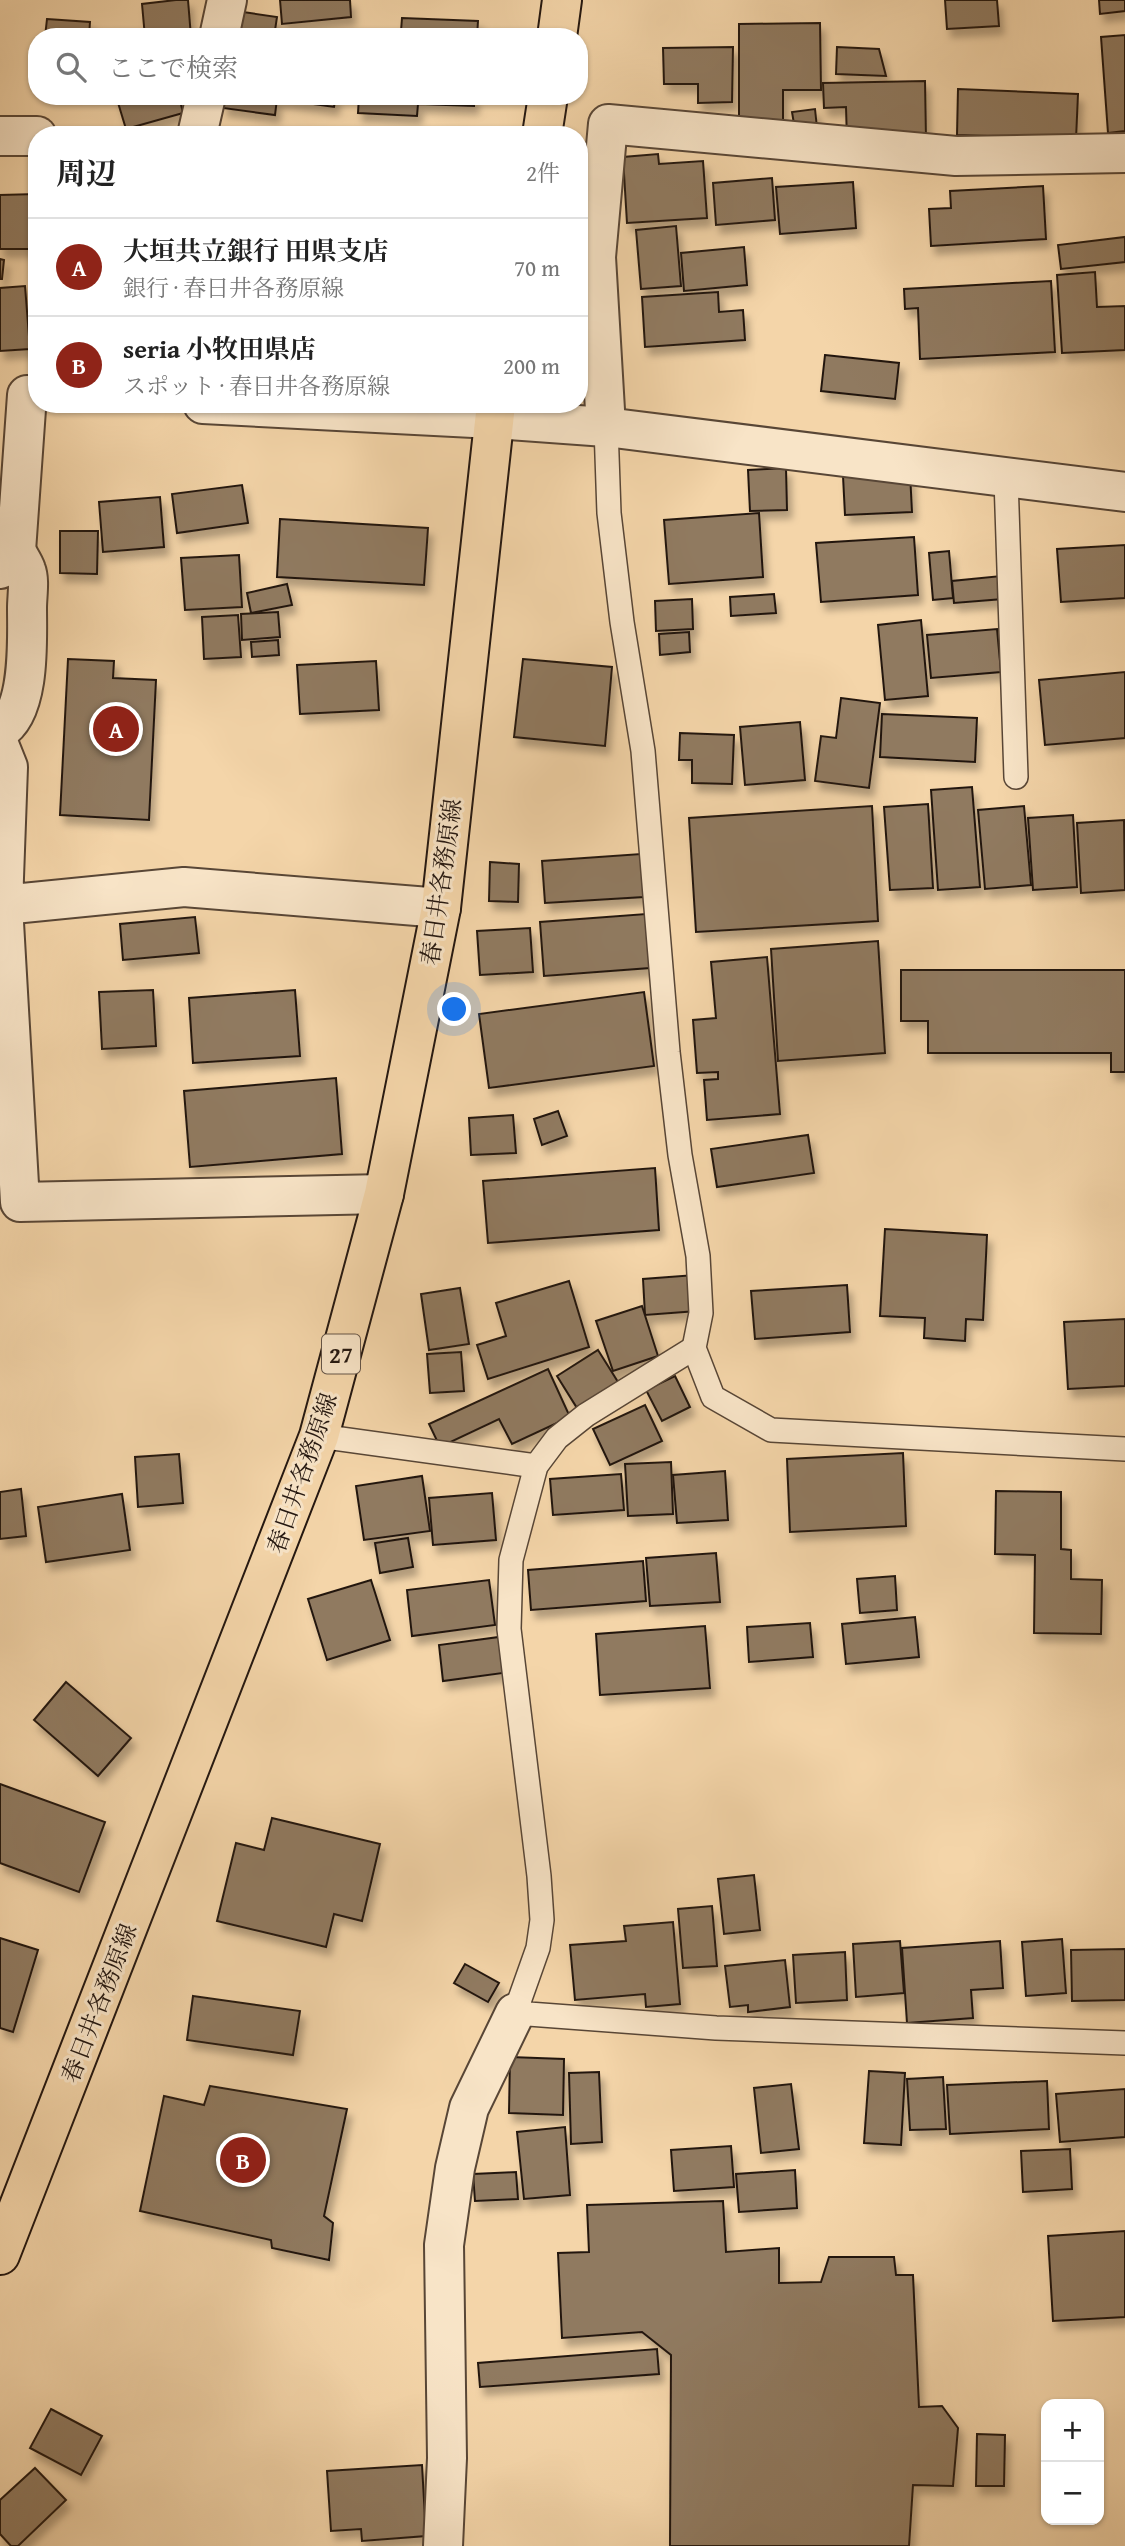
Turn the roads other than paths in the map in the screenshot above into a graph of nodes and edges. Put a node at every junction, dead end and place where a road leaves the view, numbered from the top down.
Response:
1 (227, 0) edge
2 (562, 0) edge
3 (221, 28) edge
4 (558, 28) edge
5 (204, 105) edge
6 (547, 105) edge
7 (199, 126) edge
8 (543, 126) edge
9 (0, 136) edge
10 (28, 136) edge
11 (1125, 153) edge
12 (21, 395) edge
13 (494, 413) edge
14 (501, 413) edge
15 (606, 427) junction
16 (1006, 479) junction
17 (1125, 492) edge
18 (8, 560) edge
19 (0, 730) edge
20 (0, 747) edge
21 (1016, 778) dead end
22 (2, 905) junction
23 (441, 908) junction
24 (384, 1194) junction
25 (694, 1348) junction
26 (319, 1436) junction
27 (1125, 1449) edge
28 (536, 1466) junction
29 (515, 2013) junction
30 (1125, 2043) edge
31 (0, 2255) edge
32 (443, 2546) edge

1 - 3 street
2 - 4 main road
5 - 7 street
6 - 8 main road
9 - 10 street
11 - 15 street
12 - 18 street
13 - 23 main road, 春日井各務原線 / 27
14 - 15 street
15 - 16 street
15 - 25 lane
16 - 17 street
16 - 21 lane
18 - 19 street
20 - 22 street
22 - 23 street
22 - 24 street
23 - 24 main road, 春日井各務原線 / 27
24 - 26 main road, 春日井各務原線 / 27
25 - 27 lane
25 - 28 lane
26 - 28 lane
26 - 31 main road, 春日井各務原線 / 27
28 - 29 lane
29 - 30 lane
29 - 32 street

